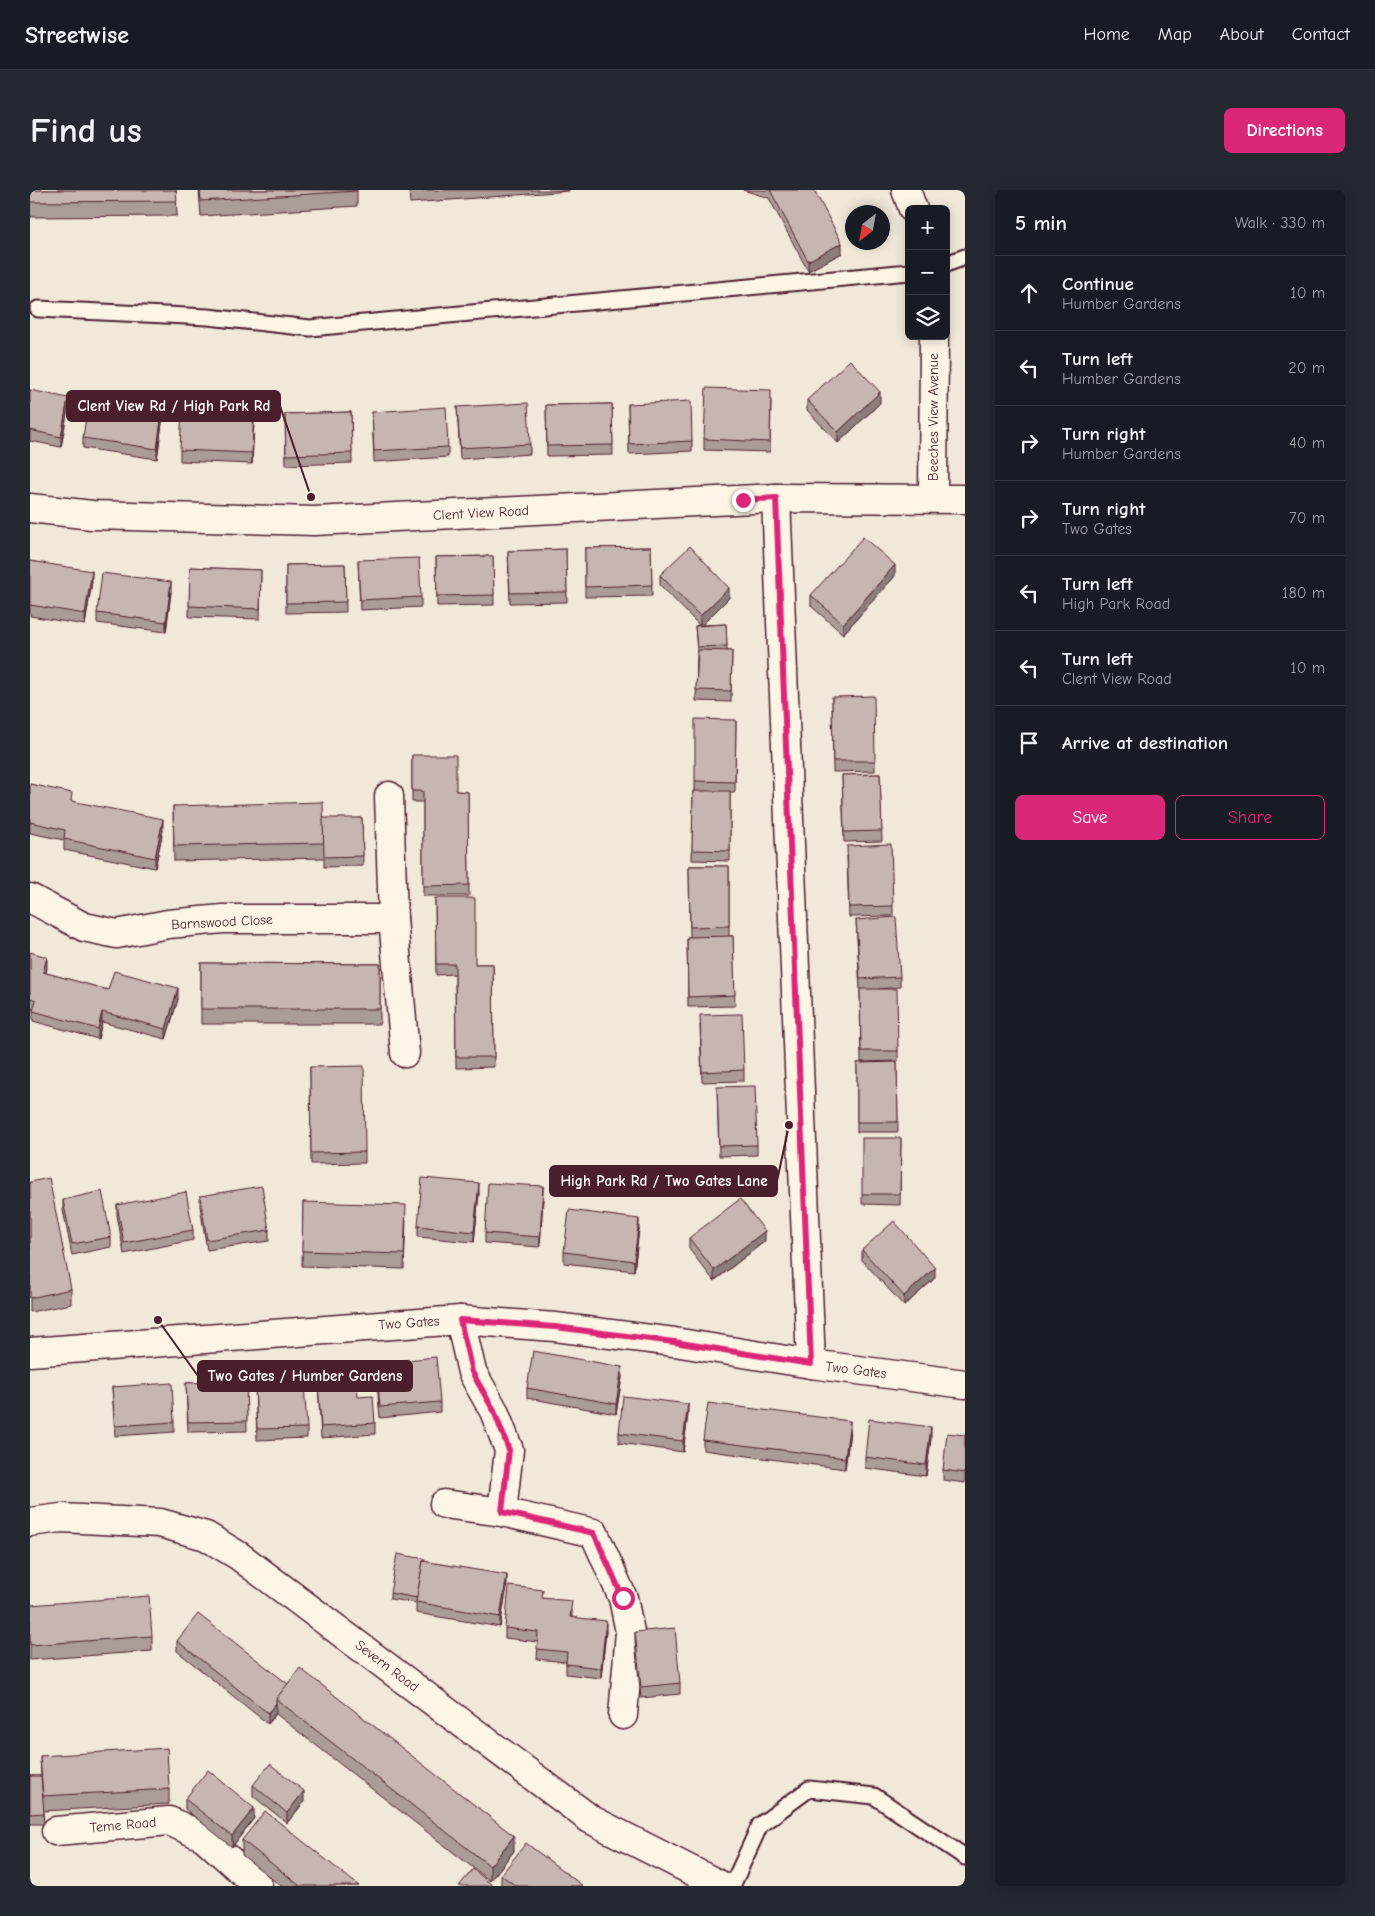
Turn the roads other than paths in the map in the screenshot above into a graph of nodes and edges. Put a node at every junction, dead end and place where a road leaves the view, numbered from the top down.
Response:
1 (906, 190) edge
2 (911, 205) edge
3 (965, 256) edge
4 (950, 262) edge
5 (905, 272) edge
6 (38, 309) dead end
7 (934, 340) edge
8 (776, 498) junction
9 (933, 498) junction
10 (965, 499) edge
11 (30, 508) edge
12 (389, 796) dead end
13 (30, 898) edge
14 (393, 920) junction
15 (405, 1053) dead end
16 (460, 1320) junction
17 (30, 1352) edge
18 (811, 1364) junction
19 (965, 1384) edge
20 (444, 1504) dead end
21 (502, 1512) junction
22 (30, 1522) edge
23 (623, 1715) dead end
24 (56, 1831) dead end
25 (965, 1857) edge
26 (258, 1886) edge
27 (722, 1886) edge
28 (732, 1886) edge

1 - 2 street
3 - 4 lane
5 - 6 lane
7 - 9 street, Beeches View Avenue
8 - 9 street, Clent View Road
8 - 11 street, Clent View Road
8 - 18 street
9 - 10 street, Clent View Road
12 - 14 street
13 - 14 street, Barnswood Close
14 - 15 street
16 - 17 street, Two Gates
16 - 18 street, Two Gates
16 - 21 street
18 - 19 street, Two Gates
20 - 21 street
21 - 23 street
22 - 27 street, Severn Road
24 - 26 street, Teme Road
25 - 28 lane

